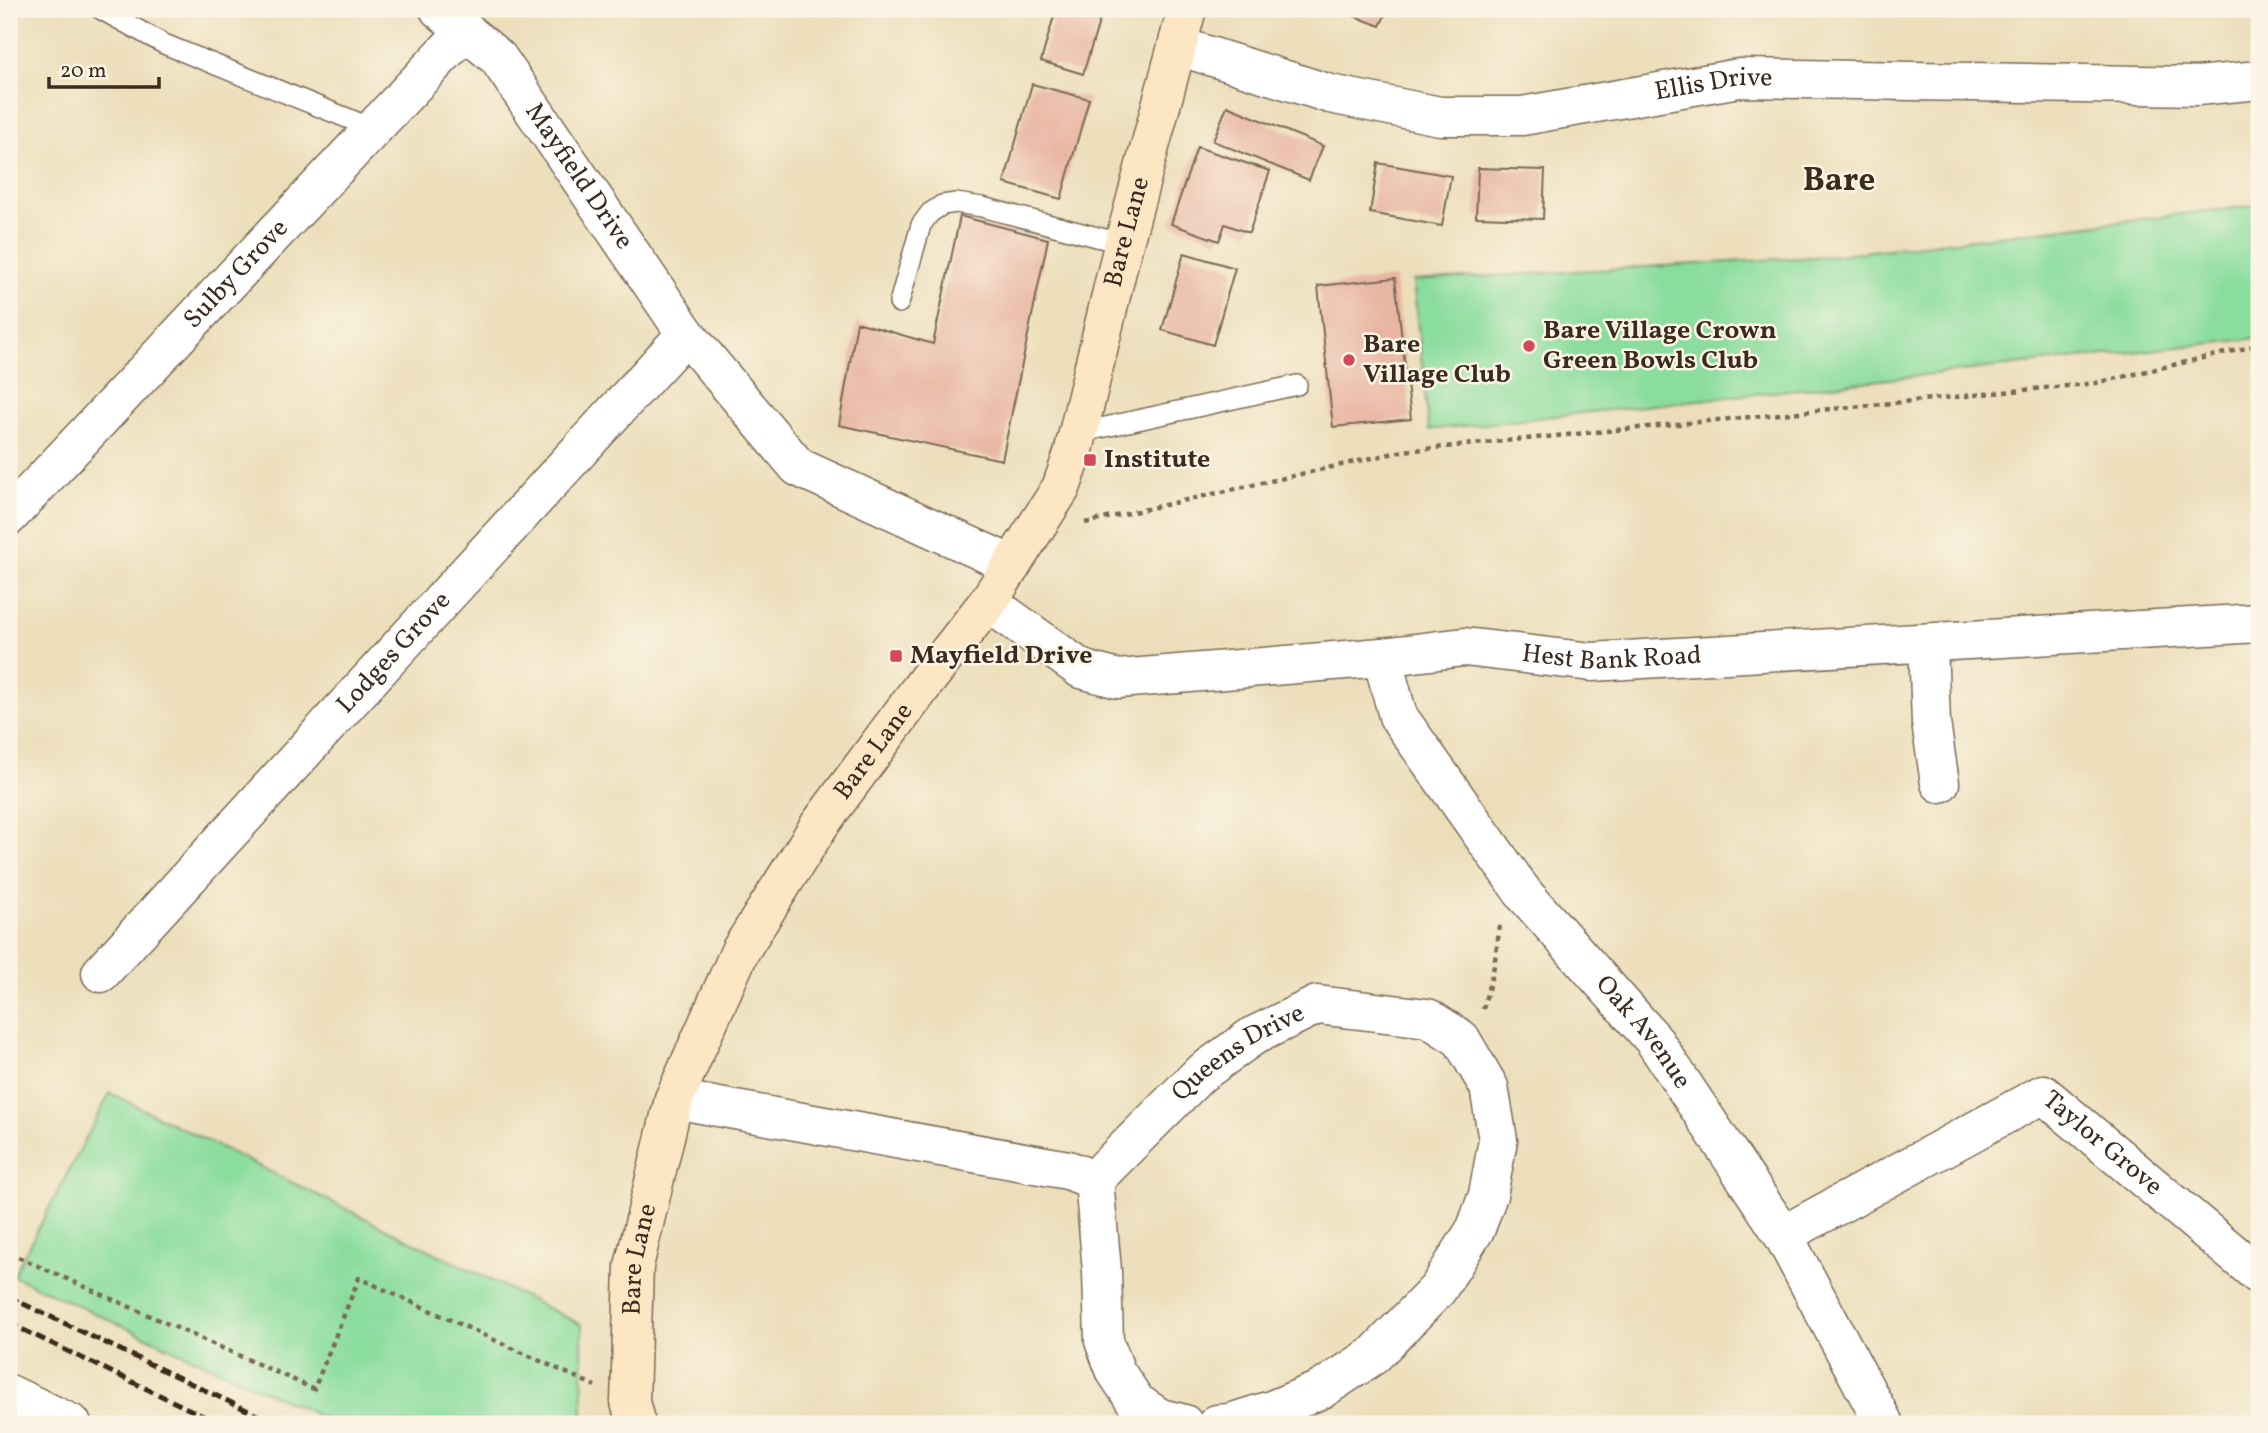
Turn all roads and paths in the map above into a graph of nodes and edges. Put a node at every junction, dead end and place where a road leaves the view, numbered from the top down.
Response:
1 (100, 9) edge
2 (1187, 9) edge
3 (452, 20) edge
4 (1178, 46) junction
5 (2259, 80) edge
6 (374, 129) junction
7 (1124, 244) junction
8 (899, 303) dead end
9 (686, 334) junction
10 (2259, 345) edge
11 (1297, 385) dead end
12 (1078, 433) junction
13 (9, 516) edge
14 (1022, 550) junction
15 (988, 602) junction
16 (2259, 623) edge
17 (1928, 644) junction
18 (1382, 657) junction
19 (1940, 783) dead end
20 (1524, 894) junction
21 (101, 973) dead end
22 (1461, 1040) junction
23 (674, 1099) junction
24 (1094, 1180) junction
25 (1783, 1235) junction
26 (9, 1253) edge
27 (2259, 1275) edge
28 (9, 1394) edge
29 (633, 1413) edge
30 (72, 1424) edge
31 (1184, 1424) edge
32 (1217, 1424) edge
33 (1884, 1424) edge

1 - 6 lane
2 - 4 main road, Bare Lane
3 - 6 street, Sulby Grove
3 - 9 street, Mayfield Drive
4 - 5 street, Ellis Drive
4 - 7 main road, Bare Lane
6 - 13 street, Sulby Grove
7 - 8 lane
7 - 12 main road, Bare Lane
9 - 14 street, Mayfield Drive
9 - 21 street, Lodges Grove
10 - 14 path
11 - 12 lane
12 - 14 main road, Bare Lane
14 - 15 main road, Bare Lane
15 - 18 street, Hest Bank Road
15 - 23 main road, Bare Lane
16 - 17 street, Hest Bank Road
17 - 18 street, Hest Bank Road
17 - 19 street
18 - 20 street, Oak Avenue
20 - 22 path
20 - 25 street, Oak Avenue
22 - 24 street, Queens Drive
22 - 32 street, Queens Drive
23 - 24 street
23 - 29 main road, Bare Lane
24 - 31 street
25 - 27 street, Taylor Grove
25 - 33 street, Oak Avenue
26 - 29 path
28 - 30 street

